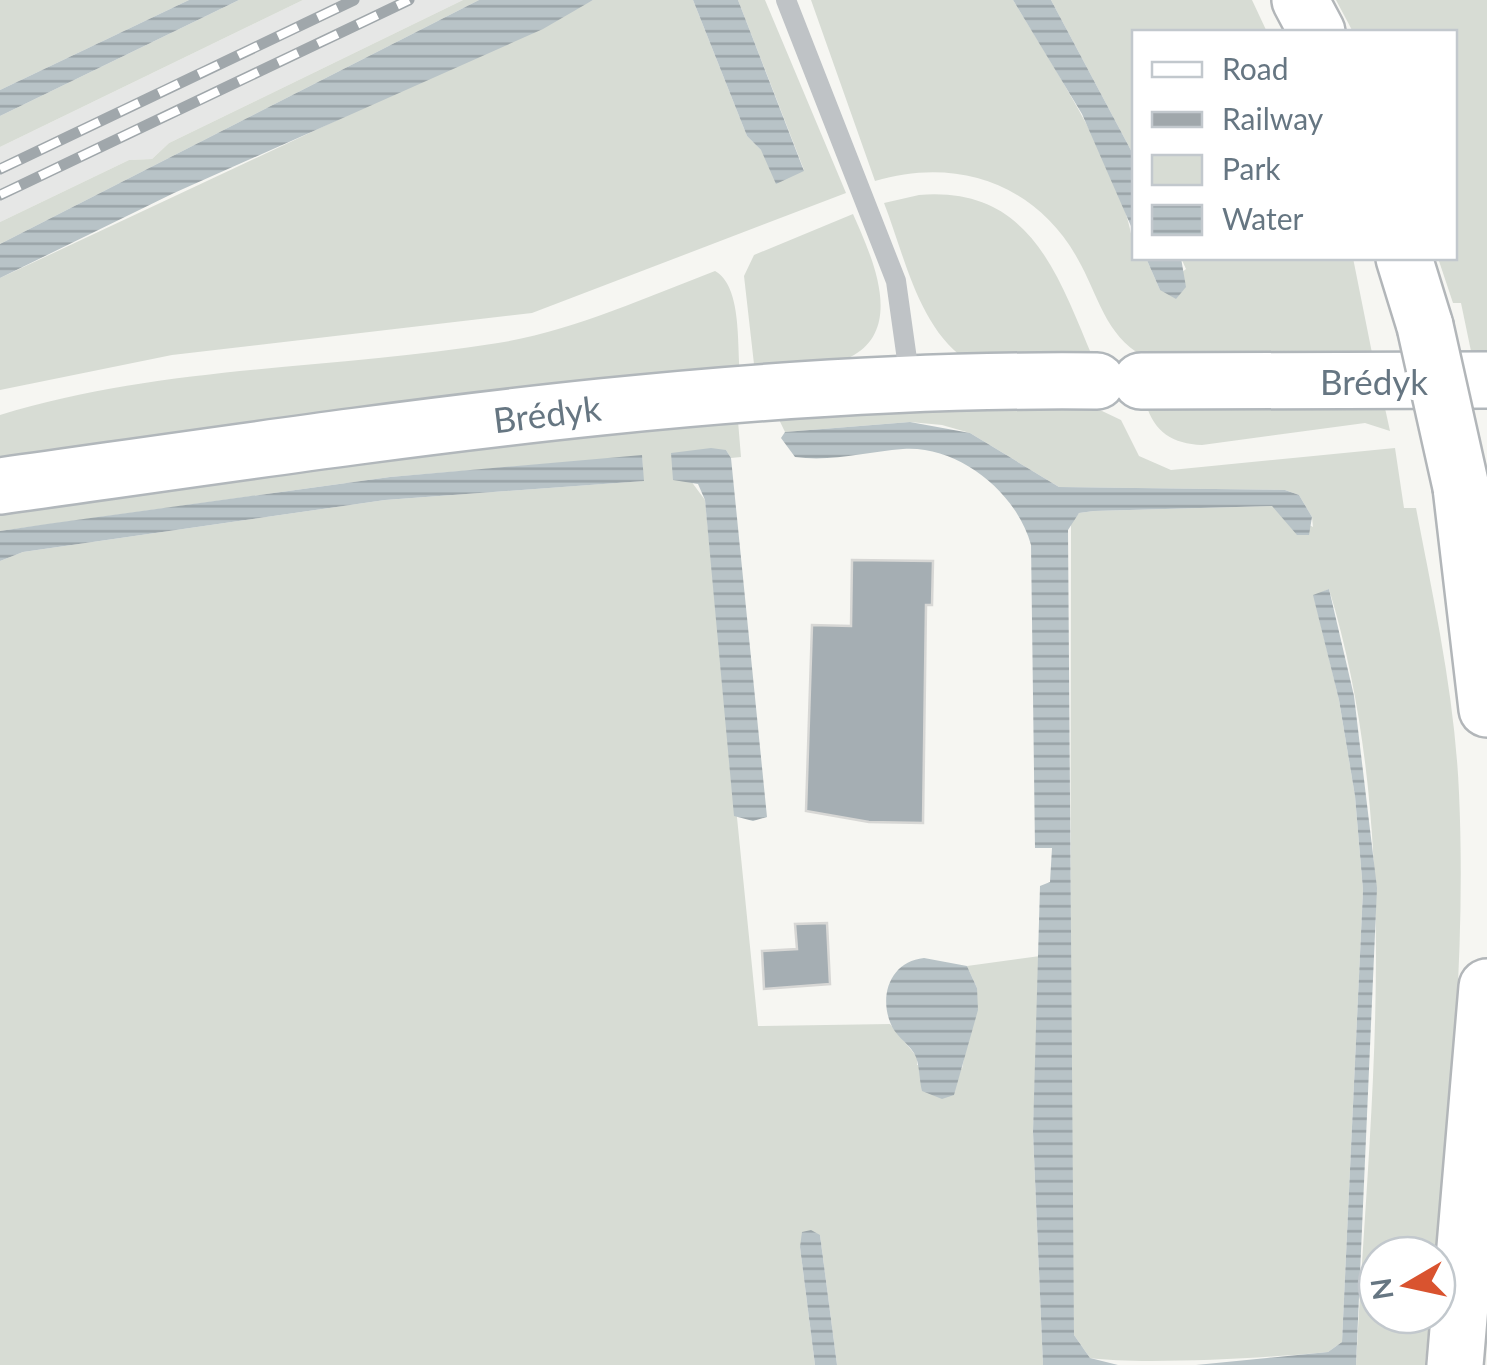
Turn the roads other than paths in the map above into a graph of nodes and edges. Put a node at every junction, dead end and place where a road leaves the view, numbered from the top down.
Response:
1 (786, 0) edge
2 (1300, 0) edge
3 (1315, 30) edge
4 (1405, 260) edge
5 (1487, 380) edge
6 (910, 381) junction
7 (0, 486) edge
8 (1487, 708) edge
9 (1487, 987) edge
10 (1455, 1365) edge

1 - 6 lane
2 - 3 main road
4 - 8 main road, bridge
5 - 6 main road, Brédyk
6 - 7 main road, Brédyk
9 - 10 main road

